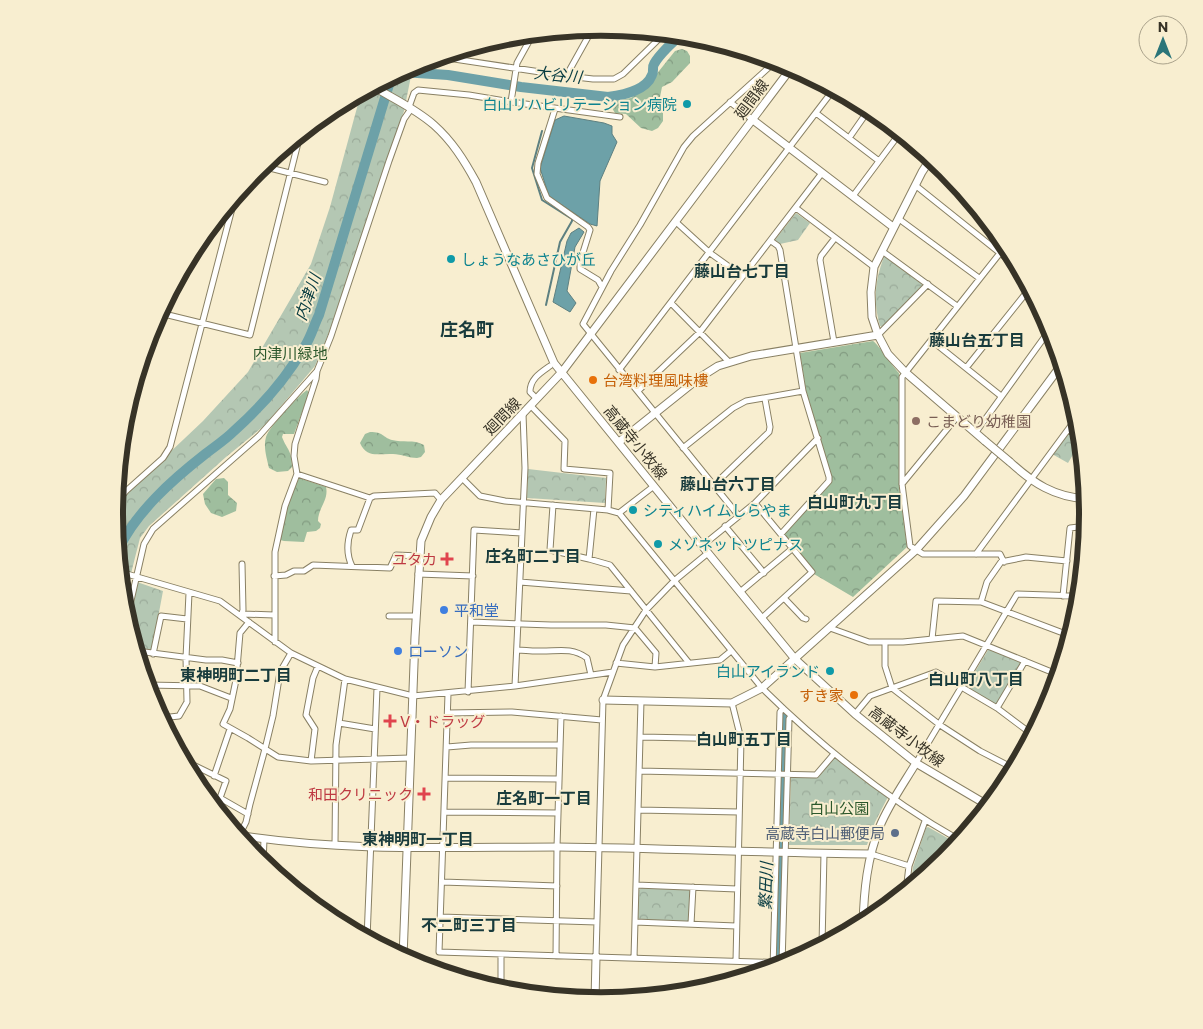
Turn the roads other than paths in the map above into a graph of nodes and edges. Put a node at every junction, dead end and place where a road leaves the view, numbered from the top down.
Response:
1 (588, 36) edge
2 (658, 39) edge
3 (529, 42) edge
4 (456, 59) edge
5 (769, 67) edge
6 (516, 69) junction
7 (787, 74) edge
8 (567, 76) junction
9 (381, 91) edge
10 (830, 94) edge
11 (511, 102) junction
12 (730, 102) junction
13 (409, 107) junction
14 (555, 109) junction
15 (816, 113) junction
16 (865, 116) edge
17 (620, 117) dead end
18 (753, 120) junction
19 (849, 138) junction
20 (896, 138) edge
21 (297, 146) edge
22 (789, 148) junction
23 (879, 161) junction
24 (927, 164) edge
25 (271, 169) edge
26 (822, 173) junction
27 (290, 174) junction
28 (325, 182) dead end
29 (915, 185) junction
30 (853, 196) junction
31 (796, 208) junction
32 (231, 212) edge
33 (899, 219) junction
34 (676, 222) junction
35 (893, 227) junction
36 (835, 238) junction
37 (771, 241) junction
38 (882, 251) junction
39 (710, 252) junction
40 (1000, 253) junction
41 (1003, 256) edge
42 (874, 267) junction
43 (742, 276) junction
44 (979, 278) junction
45 (928, 284) junction
46 (602, 287) junction
47 (1025, 294) edge
48 (671, 303) junction
49 (957, 306) junction
50 (167, 315) edge
51 (202, 324) junction
52 (700, 332) junction
53 (591, 335) junction
54 (878, 335) junction
55 (1045, 337) edge
56 (931, 340) junction
57 (834, 342) junction
58 (797, 349) junction
59 (729, 362) junction
60 (550, 366) dead end
61 (966, 368) junction
62 (620, 370) junction
63 (317, 371) junction
64 (1057, 371) edge
65 (562, 372) junction
66 (905, 372) junction
67 (638, 391) junction
68 (803, 391) junction
69 (1002, 396) junction
70 (538, 399) junction
71 (765, 399) junction
72 (531, 406) junction
73 (523, 414) junction
74 (656, 414) junction
75 (957, 417) junction
76 (1072, 425) edge
77 (1068, 430) junction
78 (976, 432) junction
79 (1073, 433) edge
80 (818, 438) junction
81 (620, 442) junction
82 (683, 448) junction
83 (298, 474) junction
84 (462, 478) junction
85 (1031, 480) junction
86 (902, 484) junction
87 (714, 485) junction
88 (654, 486) junction
89 (126, 491) joint
90 (124, 494) edge
91 (370, 498) junction
92 (1079, 498) edge
93 (441, 500) junction
94 (524, 503) junction
95 (755, 503) junction
96 (553, 505) junction
97 (594, 508) junction
98 (608, 510) junction
99 (619, 513) junction
100 (738, 516) junction
101 (726, 526) junction
102 (1080, 527) edge
103 (522, 533) junction
104 (781, 534) junction
105 (702, 546) junction
106 (793, 548) junction
107 (916, 550) junction
108 (708, 554) junction
109 (976, 554) junction
110 (420, 556) junction
111 (589, 559) junction
112 (1067, 561) junction
113 (1004, 562) junction
114 (242, 564) dead end
115 (352, 566) junction
116 (764, 573) junction
117 (127, 574) edge
118 (418, 574) junction
119 (274, 576) junction
120 (473, 576) junction
121 (136, 577) junction
122 (674, 581) junction
123 (520, 582) junction
124 (631, 591) junction
125 (740, 592) junction
126 (189, 593) junction
127 (1063, 596) junction
128 (1073, 596) edge
129 (784, 598) junction
130 (131, 601) edge
131 (980, 602) junction
132 (646, 610) junction
133 (1006, 612) junction
134 (242, 615) junction
135 (274, 615) junction
136 (389, 616) dead end
137 (416, 616) junction
138 (762, 618) junction
139 (187, 619) junction
140 (806, 619) dead end
141 (249, 622) junction
142 (471, 622) junction
143 (518, 623) junction
144 (634, 628) junction
145 (830, 628) junction
146 (1064, 633) edge
147 (932, 639) junction
148 (275, 642) junction
149 (885, 643) junction
150 (986, 646) junction
151 (517, 650) junction
152 (731, 651) junction
153 (144, 653) edge
154 (291, 653) junction
155 (153, 654) junction
156 (186, 658) junction
157 (795, 659) junction
158 (1025, 661) junction
159 (238, 663) junction
160 (616, 663) junction
161 (690, 663) junction
162 (318, 666) junction
163 (655, 666) junction
164 (613, 672) junction
165 (1052, 672) edge
166 (591, 675) junction
167 (345, 679) junction
168 (155, 685) edge
169 (186, 686) junction
170 (514, 686) junction
171 (962, 687) junction
172 (377, 688) junction
173 (762, 688) junction
174 (892, 688) junction
175 (468, 692) junction
176 (448, 694) junction
177 (413, 696) junction
178 (231, 698) junction
179 (603, 700) junction
180 (641, 701) junction
181 (732, 704) junction
182 (783, 708) junction
183 (998, 708) junction
184 (448, 713) junction
185 (855, 714) junction
186 (561, 716) junction
187 (792, 716) junction
188 (169, 717) edge
189 (602, 720) junction
190 (339, 724) junction
191 (940, 725) junction
192 (230, 729) junction
193 (376, 729) junction
194 (1028, 731) edge
195 (641, 737) junction
196 (741, 739) junction
197 (560, 745) junction
198 (447, 746) junction
199 (266, 749) junction
200 (834, 754) junction
201 (374, 758) junction
202 (410, 758) junction
203 (336, 759) junction
204 (311, 760) junction
205 (916, 763) junction
206 (195, 766) edge
207 (1008, 766) edge
208 (640, 772) junction
209 (740, 774) junction
210 (779, 775) junction
211 (787, 775) junction
212 (214, 776) junction
213 (446, 778) junction
214 (559, 779) junction
215 (894, 799) junction
216 (983, 803) edge
217 (638, 810) junction
218 (445, 812) junction
219 (739, 812) junction
220 (558, 813) junction
221 (248, 814) junction
222 (925, 821) junction
223 (242, 830) edge
224 (249, 837) edge
225 (954, 837) edge
226 (264, 839) junction
227 (335, 845) junction
228 (371, 846) junction
229 (407, 847) junction
230 (443, 847) junction
231 (557, 847) junction
232 (599, 847) junction
233 (637, 848) junction
234 (738, 852) junction
235 (777, 852) junction
236 (263, 853) edge
237 (785, 853) junction
238 (824, 853) junction
239 (871, 854) junction
240 (909, 866) junction
241 (442, 882) junction
242 (907, 882) edge
243 (636, 885) junction
244 (557, 886) junction
245 (693, 887) junction
246 (737, 889) junction
247 (864, 914) edge
248 (441, 917) junction
249 (556, 921) junction
250 (597, 922) junction
251 (635, 922) junction
252 (691, 924) junction
253 (736, 926) junction
254 (367, 932) edge
255 (822, 938) edge
256 (403, 949) edge
257 (501, 954) junction
258 (556, 956) junction
259 (596, 957) junction
260 (782, 957) edge
261 (634, 958) junction
262 (773, 960) edge
263 (736, 961) junction
264 (769, 962) edge
265 (501, 982) edge
266 (595, 993) edge

1 - 8 street
2 - 8 street
3 - 6 street
4 - 6 street
5 - 12 street
6 - 8 street
6 - 11 street
7 - 18 street, 廻間線
9 - 13 street, 高蔵寺小牧線
10 - 15 street
11 - 13 street
11 - 14 street
12 - 18 street
12 - 46 street
13 - 63 street
13 - 65 street, 高蔵寺小牧線
14 - 17 street
14 - 46 street
15 - 19 street
15 - 22 street
16 - 19 street
18 - 22 street
18 - 34 street, 廻間線
19 - 23 street
20 - 23 street
21 - 27 street
22 - 26 street
22 - 39 street
23 - 30 street
24 - 29 street
25 - 27 street
26 - 30 street
26 - 31 street
27 - 28 street
27 - 51 street
29 - 33 street
29 - 40 street
30 - 35 street
31 - 36 street
31 - 37 street
32 - 51 street
33 - 35 street
33 - 44 street
34 - 39 street
34 - 53 street, 廻間線
35 - 38 street
36 - 42 street
36 - 57 street
37 - 43 street
37 - 58 street
38 - 42 street
38 - 45 street
39 - 43 street
39 - 48 street
40 - 41 street
40 - 44 street
42 - 54 street
43 - 52 street
44 - 49 street
45 - 49 street
45 - 54 street
46 - 53 street
47 - 61 street
48 - 52 street
48 - 62 street
49 - 56 street
50 - 51 street
51 - 89 street
52 - 59 street
52 - 67 street
53 - 62 street
53 - 65 street, 廻間線
54 - 57 street
54 - 66 street
55 - 69 street
56 - 61 street
56 - 66 street
57 - 58 street
58 - 59 street
58 - 68 street
59 - 74 street
60 - 70 street
61 - 69 street
62 - 67 street
63 - 83 street
63 - 121 street
64 - 107 street
65 - 70 street, 廻間線
65 - 81 street, 高蔵寺小牧線
66 - 75 street
66 - 86 street
67 - 74 street
68 - 71 street
68 - 80 street
69 - 78 street
70 - 72 street, 廻間線
71 - 82 street
71 - 87 street
72 - 73 street, 廻間線
72 - 98 street
73 - 84 street, 廻間線
73 - 94 street
74 - 81 street
74 - 82 street
75 - 78 street
75 - 86 street
76 - 77 street
77 - 79 street
77 - 85 street
78 - 85 street, bridge
80 - 95 street
80 - 104 street
81 - 88 street, 高蔵寺小牧線
82 - 87 street
83 - 91 street
83 - 119 street
84 - 93 street, 廻間線
84 - 94 street
85 - 92 street
85 - 109 street
86 - 107 street
87 - 100 street
88 - 99 street
88 - 105 street, 高蔵寺小牧線
89 - 90 street
91 - 93 street
91 - 115 street
93 - 110 street, 廻間線
94 - 96 street
94 - 103 street
95 - 100 street
95 - 104 street
96 - 97 street
96 - 111 street
97 - 98 street
97 - 111 street
98 - 99 street
99 - 122 street
100 - 101 street
101 - 105 street
101 - 116 street
102 - 112 street
103 - 120 street
103 - 123 street
104 - 106 street
105 - 108 street, 高蔵寺小牧線
106 - 116 street
106 - 129 street
107 - 109 street
107 - 145 street
108 - 122 street
108 - 125 street, 高蔵寺小牧線
109 - 113 street
110 - 115 street
110 - 118 street, 廻間線
111 - 124 street
112 - 113 street
112 - 127 street
113 - 131 street
114 - 134 street
115 - 119 street
116 - 125 street
117 - 121 street
118 - 120 street
118 - 137 street, 廻間線
119 - 135 street
120 - 142 street
121 - 126 street
121 - 130 street
122 - 132 street
122 - 152 street
123 - 124 street
123 - 143 street
124 - 132 street
125 - 138 street, 高蔵寺小牧線
126 - 134 street
126 - 139 street
127 - 128 street
127 - 133 street
129 - 138 street
129 - 140 street
131 - 133 street
131 - 147 street
132 - 144 street
132 - 161 street
133 - 146 street
133 - 150 street
134 - 135 street
134 - 141 street
135 - 148 street
136 - 137 street
137 - 177 street, 廻間線
138 - 157 street, 高蔵寺小牧線
139 - 155 street
139 - 156 street
141 - 148 street
141 - 159 street
142 - 143 street
142 - 175 street
143 - 144 street
143 - 151 street
144 - 160 street
144 - 163 street
145 - 149 street
145 - 157 street
147 - 149 street
147 - 150 street
148 - 154 street
149 - 174 street
150 - 158 street
150 - 171 street
151 - 166 street
151 - 170 street
152 - 161 street
152 - 173 street
153 - 155 street
154 - 162 street
154 - 199 street
155 - 156 street
156 - 159 street
156 - 169 street
157 - 173 street
157 - 185 street, 高蔵寺小牧線
158 - 165 street
158 - 183 street
159 - 178 street
160 - 163 street
160 - 164 street
161 - 163 street
162 - 167 street
162 - 204 street
164 - 166 street
164 - 179 street
166 - 170 street
167 - 172 street
167 - 190 street
168 - 169 street
169 - 178 street
169 - 188 street
170 - 175 street
171 - 174 street
171 - 183 street
171 - 191 street
172 - 177 street
172 - 193 street
173 - 181 street
173 - 182 street
174 - 185 street
174 - 191 street
175 - 176 street
176 - 177 street
176 - 184 street
177 - 202 street, 廻間線
178 - 192 street
179 - 180 street
179 - 189 street
180 - 181 street
180 - 195 street
181 - 196 street
182 - 187 street
182 - 210 street
183 - 194 street
184 - 186 street
184 - 198 street
185 - 205 street, 高蔵寺小牧線
186 - 189 street
186 - 197 street
187 - 200 street
187 - 211 street
189 - 232 street
190 - 193 street
190 - 203 street
191 - 205 street
191 - 207 street
192 - 199 street
192 - 212 street
193 - 201 street
195 - 196 street
195 - 208 street
196 - 209 street
197 - 198 street
197 - 214 street
198 - 213 street
199 - 204 street
199 - 221 street
200 - 211 street
200 - 215 street
201 - 202 street
201 - 203 street
201 - 228 street
202 - 229 street, 廻間線
203 - 204 street
203 - 227 street
205 - 215 street
205 - 216 street, 高蔵寺小牧線
206 - 212 street
208 - 209 street
208 - 217 street
209 - 210 street
209 - 219 street
210 - 211 street
210 - 235 street
211 - 237 street
212 - 221 street
213 - 214 street
213 - 218 street
214 - 220 street
215 - 222 street
215 - 239 street
217 - 219 street
217 - 233 street
218 - 220 street
218 - 230 street
219 - 234 street
220 - 231 street
221 - 223 street
222 - 225 street
222 - 240 street
224 - 226 street
226 - 227 street
226 - 236 street
227 - 228 street
228 - 229 street
228 - 254 street
229 - 230 street
229 - 256 street, 廻間線
230 - 231 street
230 - 241 street
231 - 232 street
231 - 244 street
232 - 233 street
232 - 250 street
233 - 234 street
233 - 243 street
234 - 235 street
234 - 246 street
235 - 237 street
235 - 262 street
237 - 238 street
237 - 260 street
238 - 239 street
238 - 255 street
239 - 240 street
239 - 247 street
240 - 242 street
241 - 244 street
241 - 248 street
243 - 245 street
243 - 251 street
244 - 249 street
245 - 246 street
245 - 252 street
246 - 253 street
248 - 249 street
248 - 257 street
249 - 250 street
249 - 258 street
250 - 259 street
251 - 252 street
251 - 261 street
252 - 253 street
253 - 263 street
257 - 258 street
257 - 265 street
258 - 259 street
259 - 261 street
259 - 266 street
261 - 263 street
263 - 264 street

